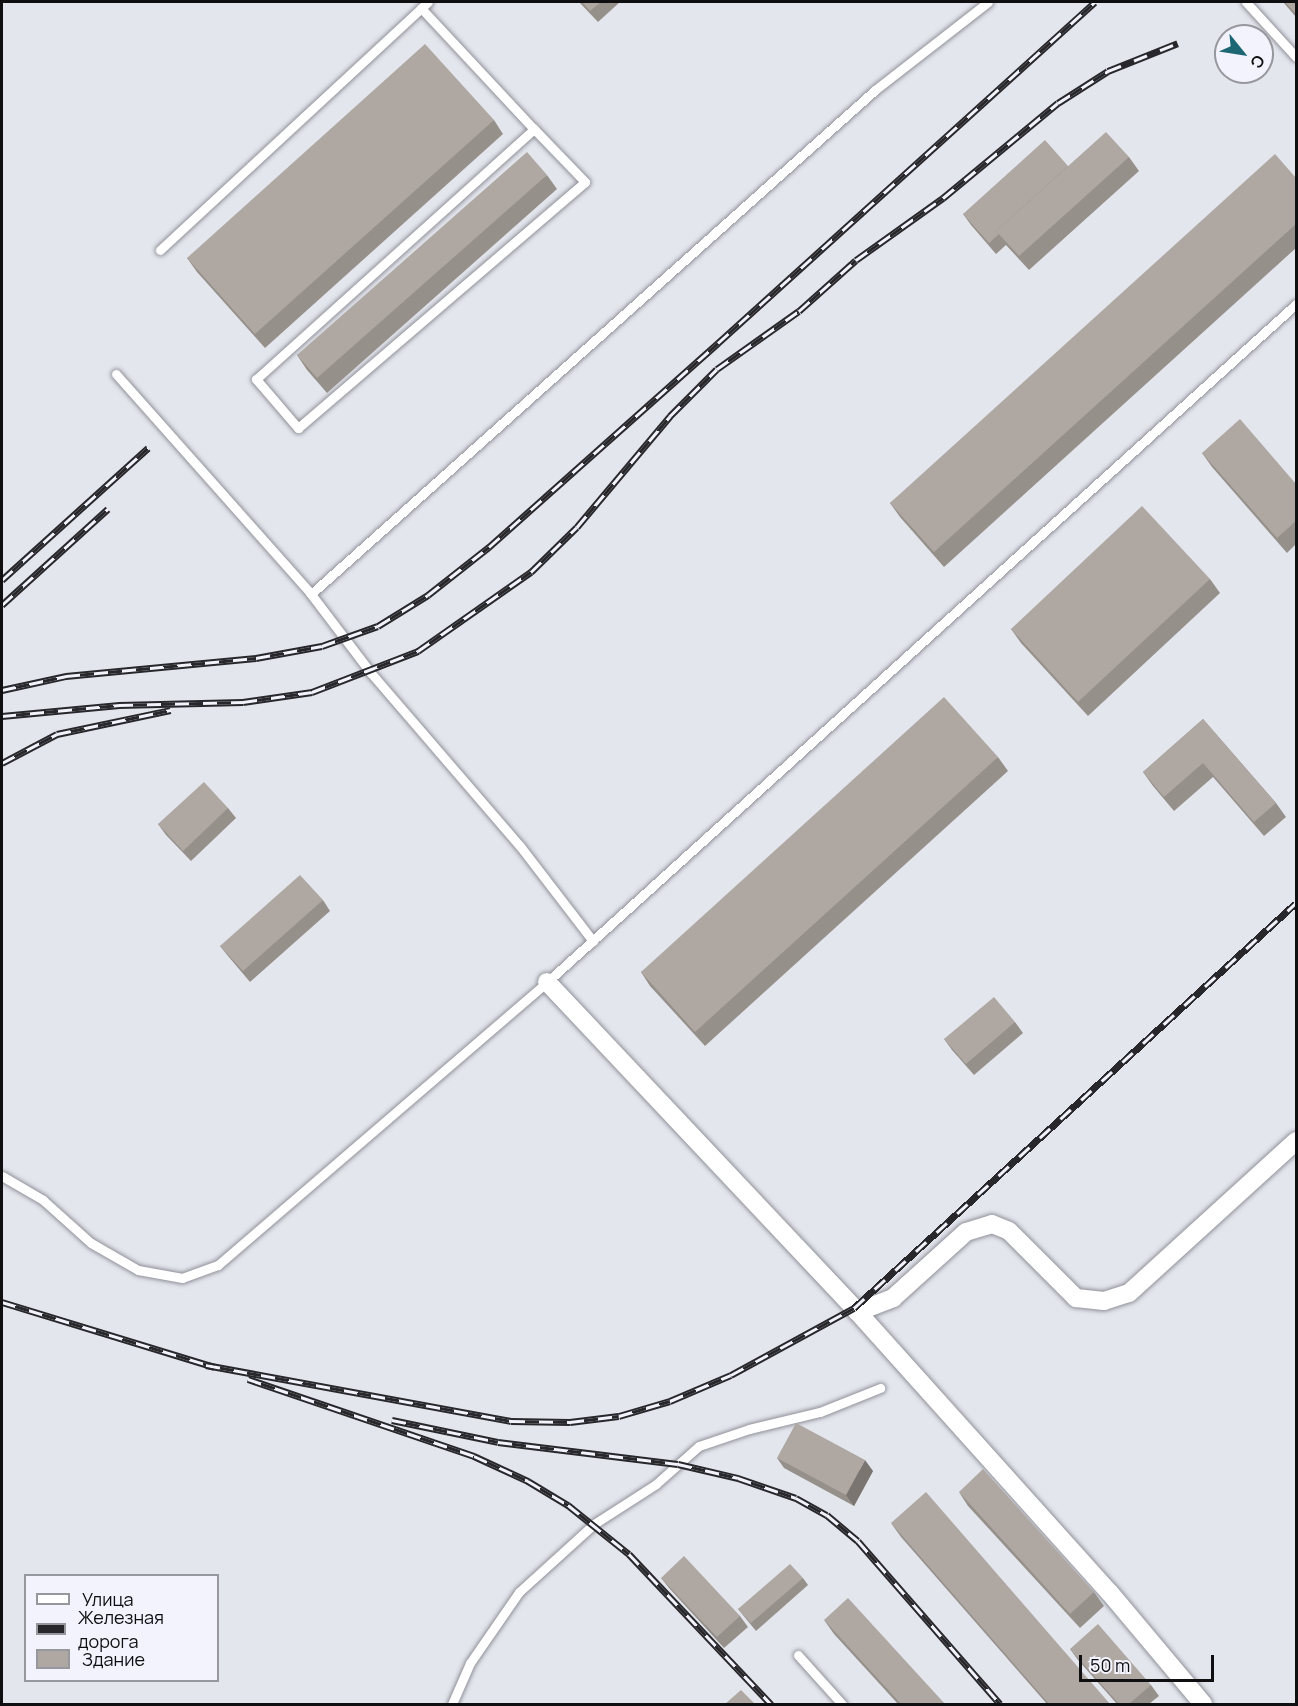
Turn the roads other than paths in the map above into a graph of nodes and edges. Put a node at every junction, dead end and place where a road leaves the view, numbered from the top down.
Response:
1 (988, 2) edge
2 (1246, 2) edge
3 (425, 5) edge
4 (1296, 57) edge
5 (534, 129) junction
6 (160, 250) dead end
7 (1296, 304) edge
8 (116, 374) dead end
9 (311, 594) junction
10 (593, 941) junction
11 (547, 982) junction
12 (1296, 1141) edge
13 (2, 1176) edge
14 (857, 1312) junction
15 (880, 1388) dead end
16 (798, 1655) dead end
17 (452, 1704) edge
18 (842, 1704) edge
19 (1203, 1704) edge

1 - 9 lane
2 - 4 lane
3 - 5 lane
3 - 6 lane
5 - 5 lane
7 - 10 lane
8 - 9 lane
9 - 10 lane
10 - 11 lane
11 - 13 lane
11 - 14 street
12 - 14 street
14 - 19 street
15 - 17 lane
16 - 18 lane

